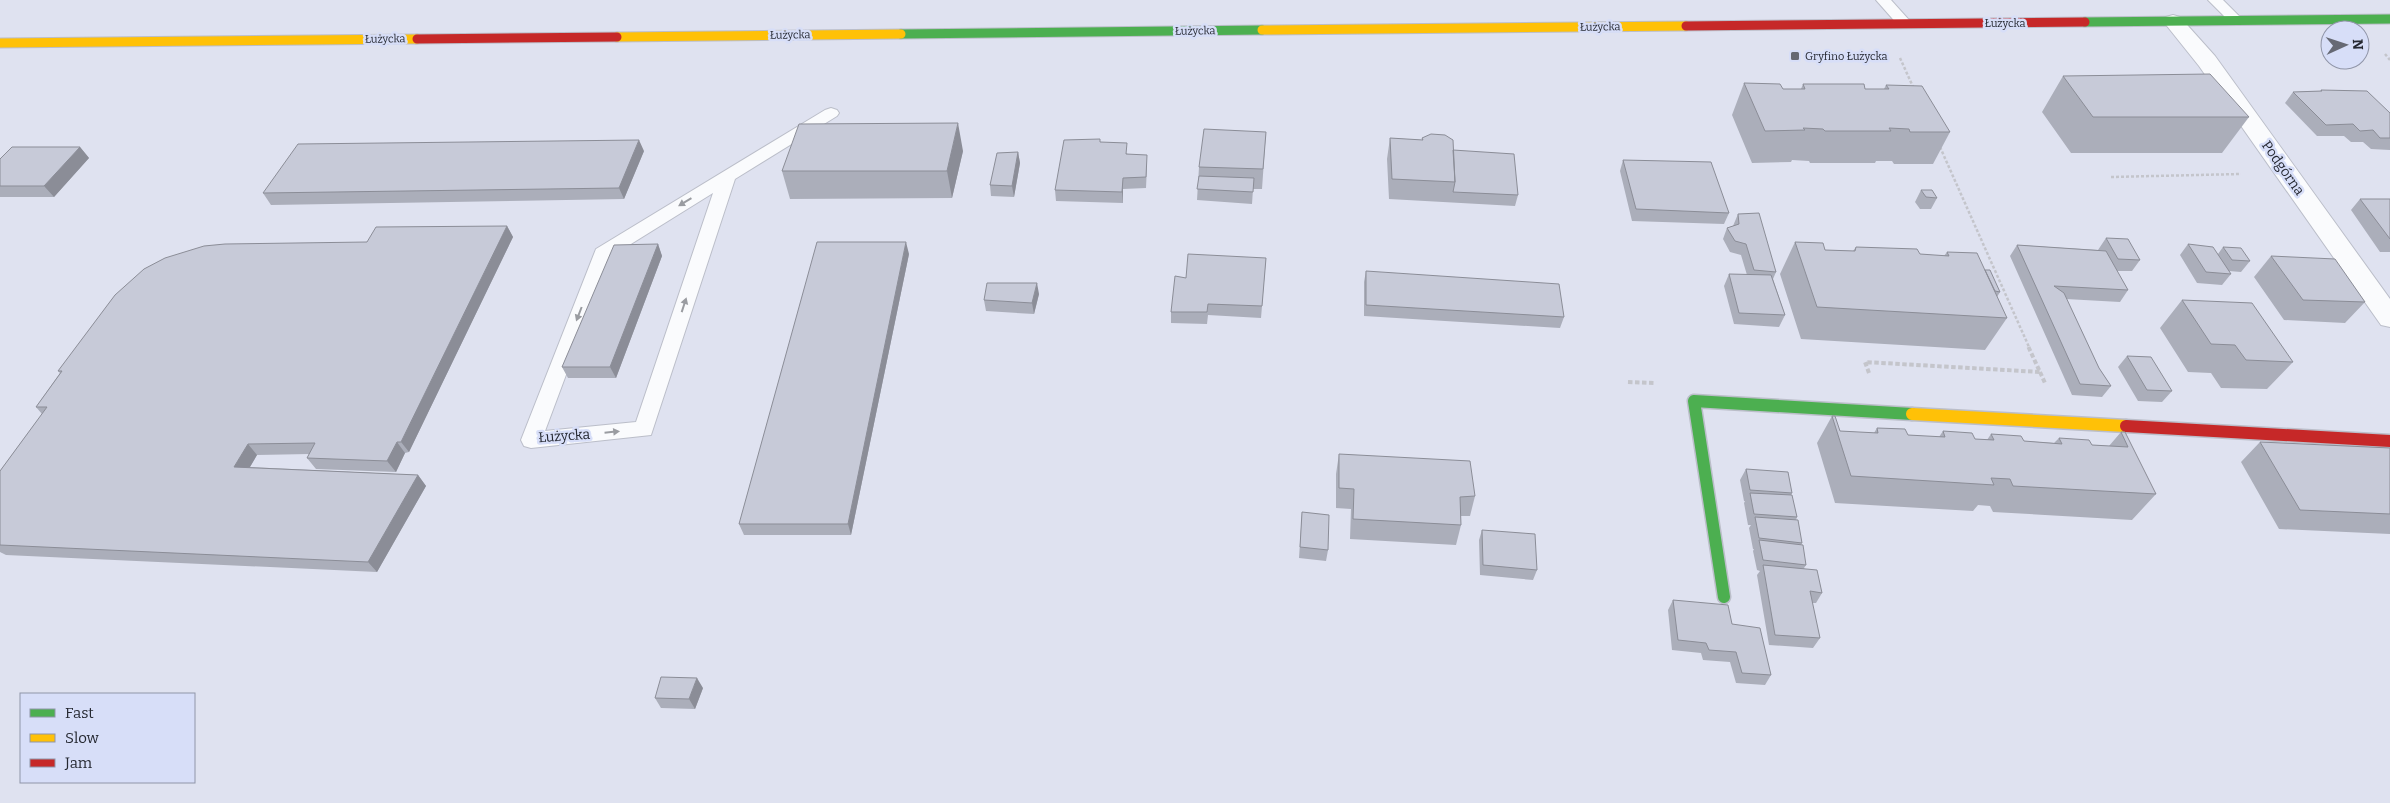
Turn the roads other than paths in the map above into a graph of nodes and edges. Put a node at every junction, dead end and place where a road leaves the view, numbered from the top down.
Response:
1 (1883, 0) edge
2 (2215, 0) edge
3 (2390, 19) edge
4 (2236, 20) junction
5 (2173, 21) junction
6 (1904, 23) junction
7 (0, 43) edge
8 (831, 113) dead end
9 (726, 177) junction
10 (2390, 318) edge
11 (2390, 441) edge
12 (1724, 597) dead end

1 - 6 lane
2 - 4 lane
3 - 4 street, Łużycka
4 - 5 street, Łużycka
5 - 6 street, Łużycka
5 - 10 street, Podgórna
6 - 7 street, Łużycka
8 - 9 lane, Łużycka
9 -> 9 lane, Łużycka
11 - 12 street

